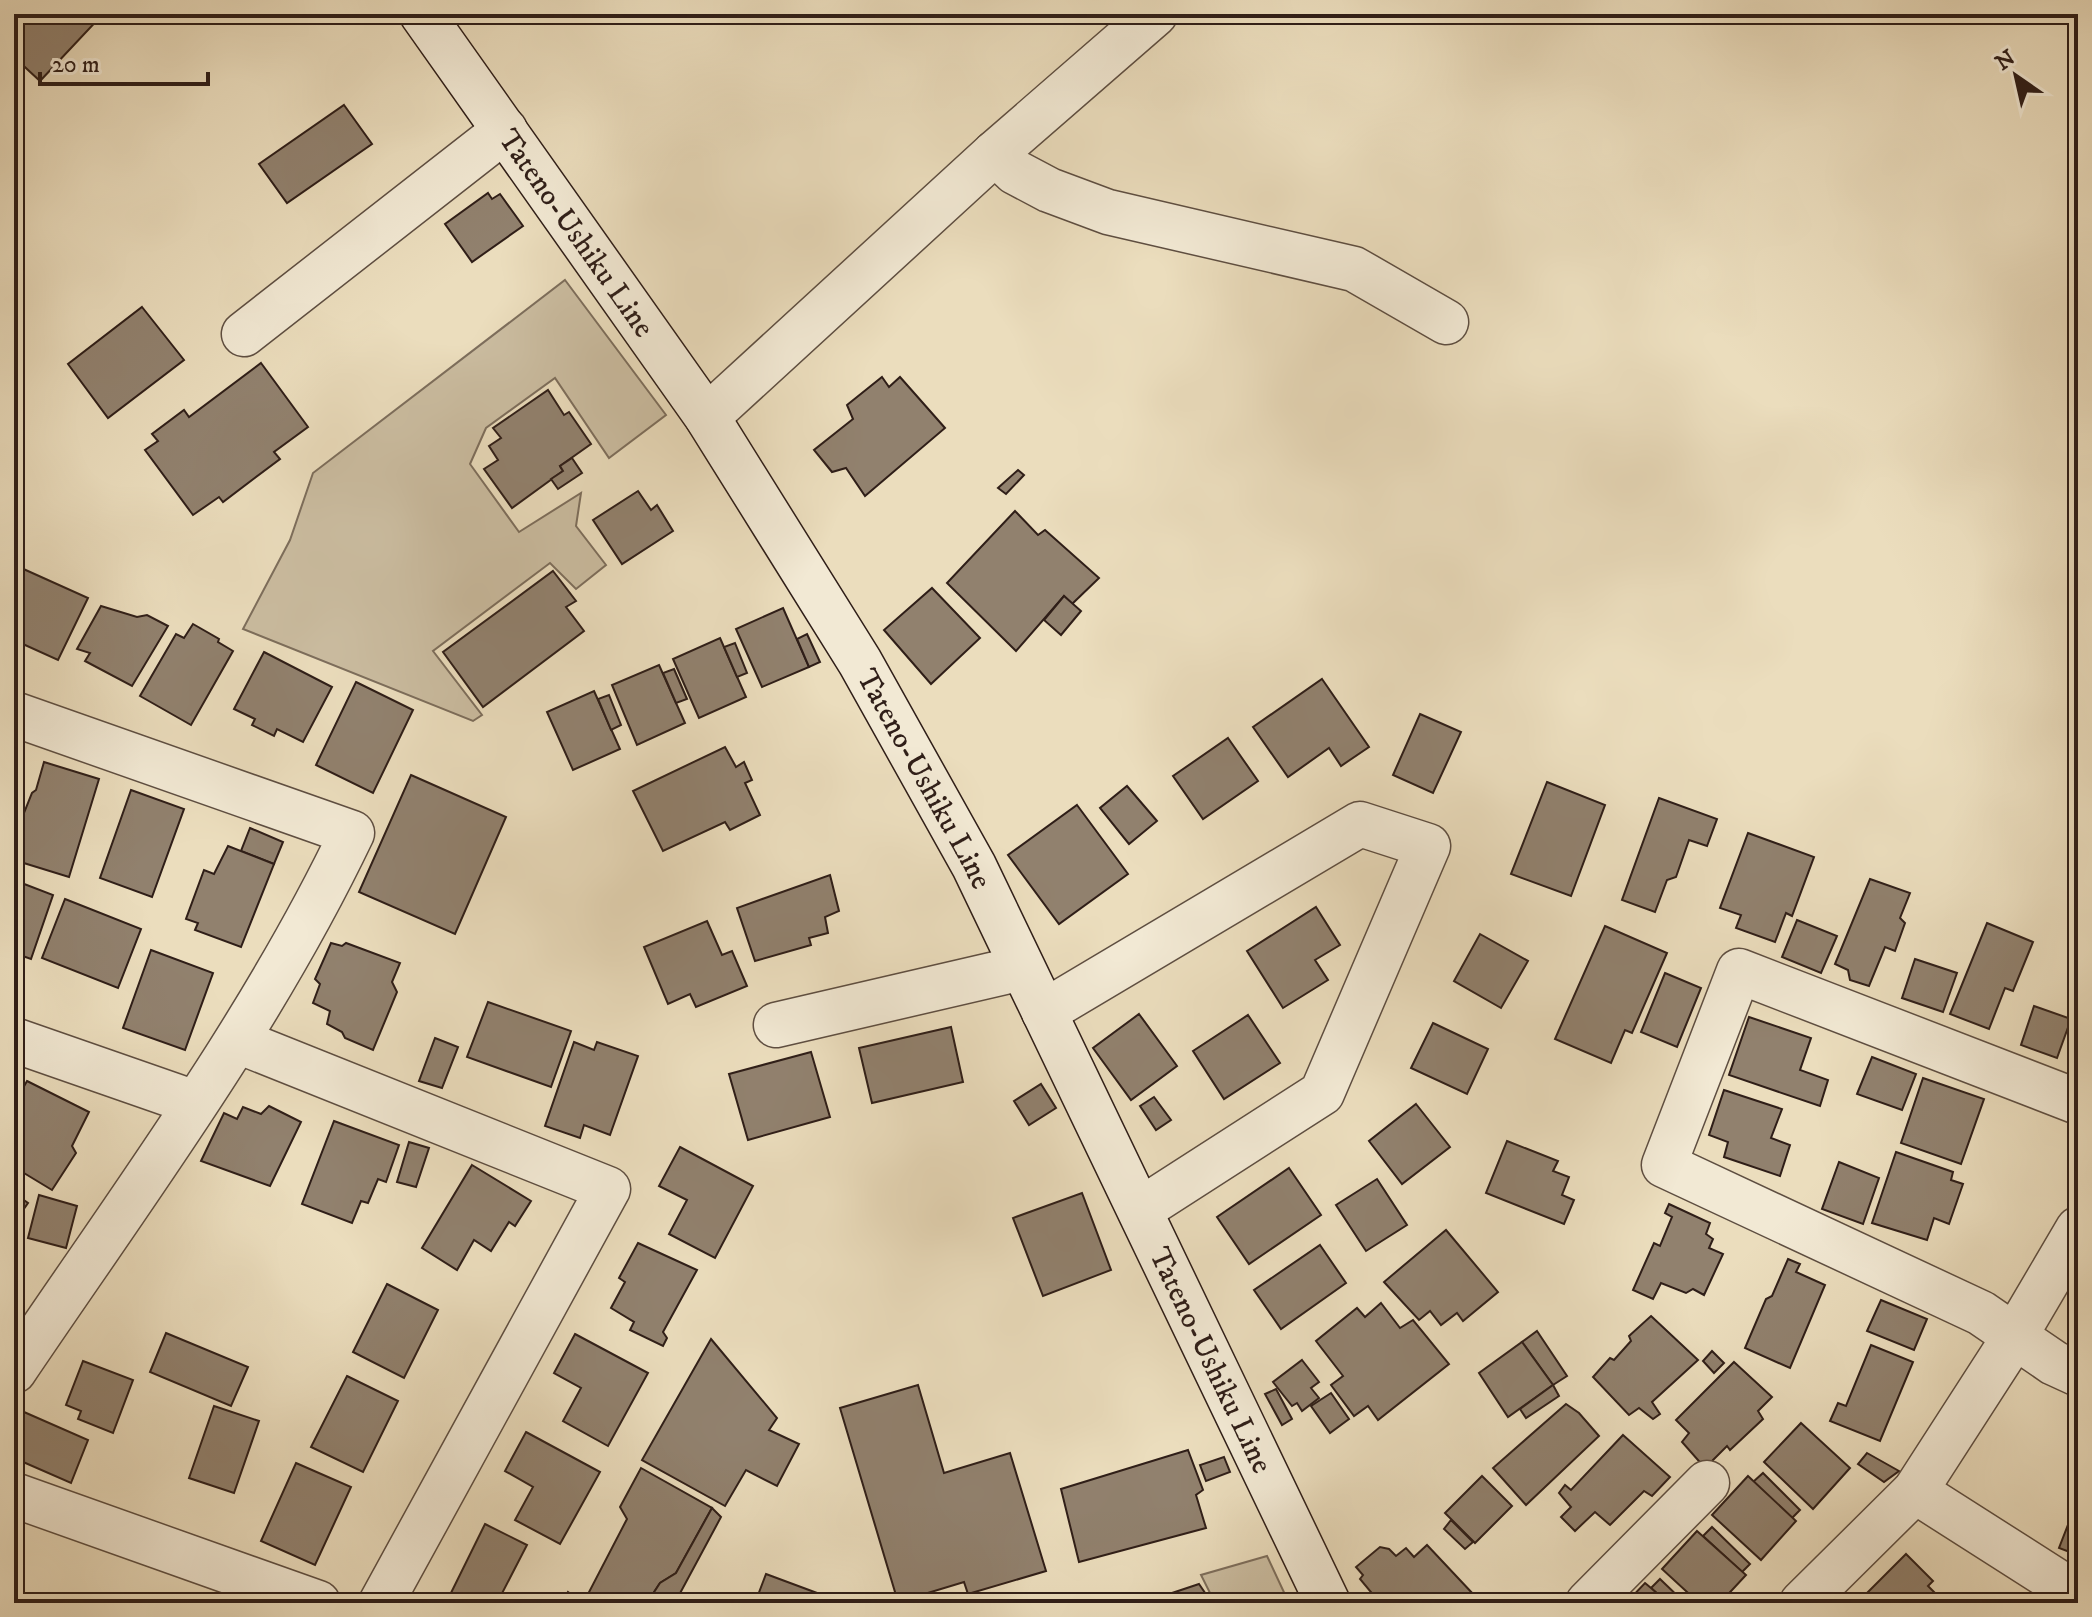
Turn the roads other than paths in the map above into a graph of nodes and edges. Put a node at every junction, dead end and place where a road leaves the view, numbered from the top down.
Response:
1 (422, 14) edge
2 (1155, 14) edge
3 (505, 130) junction
4 (995, 153) junction
5 (1446, 322) dead end
6 (244, 334) dead end
7 (707, 417) junction
8 (14, 714) edge
9 (1022, 968) junction
10 (1044, 1012) junction
11 (776, 1025) dead end
12 (14, 1040) edge
13 (238, 1041) junction
14 (2078, 1102) edge
15 (195, 1103) junction
16 (1140, 1210) junction
17 (2078, 1229) edge
18 (2015, 1336) junction
19 (14, 1371) edge
20 (2078, 1374) edge
21 (1707, 1483) dead end
22 (1915, 1491) junction
23 (14, 1495) edge
24 (2078, 1595) edge
25 (318, 1603) edge
26 (381, 1603) edge
27 (1328, 1603) edge
28 (1588, 1603) edge
29 (1802, 1603) edge

1 - 3 street, Tateno-Ushiku Line
2 - 4 street
3 - 6 street
3 - 7 street, Tateno-Ushiku Line
4 - 5 street
4 - 7 street
7 - 9 street, Tateno-Ushiku Line
8 - 13 street
9 - 10 street, Tateno-Ushiku Line
9 - 11 street
10 - 16 street, Tateno-Ushiku Line
10 - 16 street
12 - 15 street
13 - 15 street
13 - 26 street
14 - 18 street
15 - 19 street
16 - 27 street, Tateno-Ushiku Line
17 - 18 street
18 - 20 street
18 - 22 street
21 - 28 street
22 - 24 street
22 - 29 street
23 - 25 street

